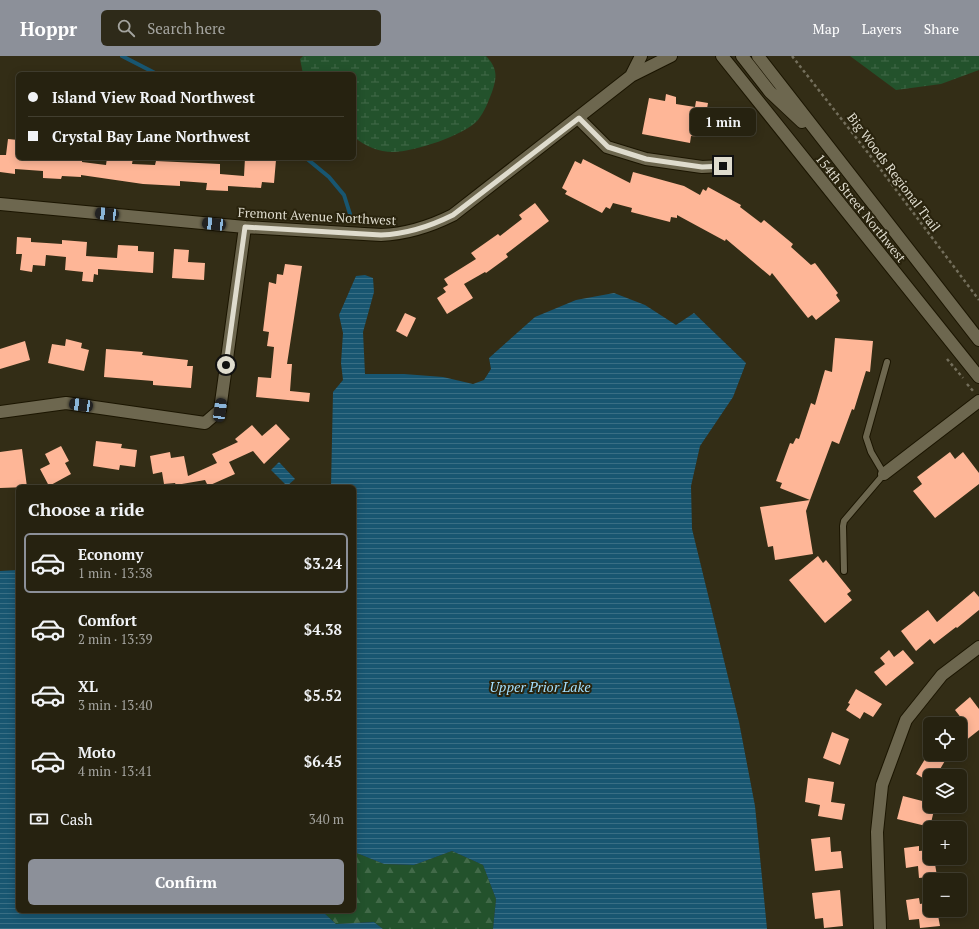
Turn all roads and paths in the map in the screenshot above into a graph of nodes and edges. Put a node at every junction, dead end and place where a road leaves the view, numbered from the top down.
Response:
1 (641, 56) edge
2 (671, 56) edge
3 (722, 56) edge
4 (742, 56) edge
5 (758, 56) edge
6 (792, 56) edge
7 (631, 76) junction
8 (579, 118) junction
9 (828, 146) junction
10 (723, 166) dead end
11 (0, 204) edge
12 (245, 227) junction
13 (979, 300) edge
14 (979, 340) edge
15 (887, 362) dead end
16 (979, 377) edge
17 (979, 401) edge
18 (0, 412) edge
19 (884, 474) junction
20 (844, 571) dead end
21 (979, 647) edge
22 (880, 929) edge

1 - 7 street, Fremont Avenue Northwest
2 - 7 street, Fremont Avenue Northwest
3 - 16 street, 154th Street Northwest
4 - 9 street
5 - 9 street, 154th Street Northwest
6 - 13 path, Big Woods Regional Trail
7 - 8 street, Fremont Avenue Northwest
8 - 10 street
8 - 12 street, Fremont Avenue Northwest
9 - 14 street, 154th Street Northwest
11 - 12 street, Fremont Avenue Northwest
12 - 18 street
15 - 19 lane
17 - 19 street
19 - 20 lane
21 - 22 street

